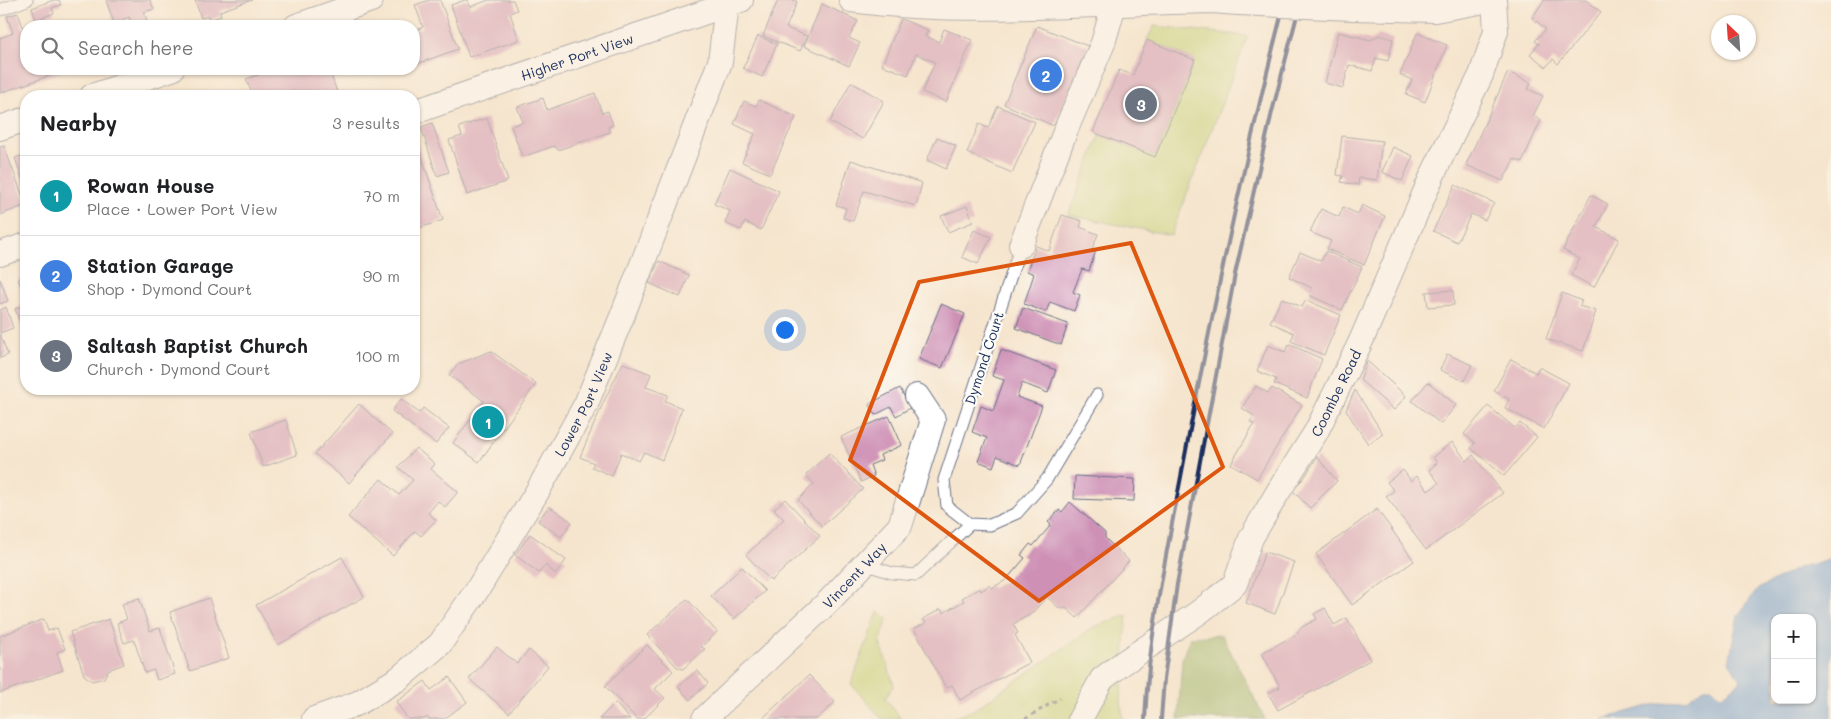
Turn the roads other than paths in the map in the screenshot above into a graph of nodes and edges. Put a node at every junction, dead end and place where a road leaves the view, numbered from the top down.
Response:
1 (27, 0) edge
2 (371, 0) edge
3 (851, 0) edge
4 (1212, 0) edge
5 (1492, 0) edge
6 (734, 2) edge
7 (1114, 5) junction
8 (0, 10) edge
9 (313, 20) edge
10 (154, 75) edge
11 (110, 90) edge
12 (420, 110) edge
13 (20, 121) edge
14 (0, 128) edge
15 (1021, 245) joint
16 (20, 247) edge
17 (0, 254) edge
18 (1097, 395) dead end
19 (918, 396) dead end
20 (970, 524) junction
21 (864, 564) junction
22 (314, 719) edge
23 (704, 719) edge
24 (1080, 719) edge

1 - 8 lane
2 - 9 street
3 - 7 street
4 - 5 street, bridge
4 - 7 street
5 - 24 street, Coombe Road
6 - 12 street, Higher Port View
6 - 22 street, Lower Port View
7 - 15 street, Dymond Court
10 - 11 street
13 - 14 street
15 - 20 lane, Dymond Court
16 - 17 street
18 - 20 lane
19 - 21 street, Vincent Way
20 - 21 lane
21 - 23 street, Vincent Way

